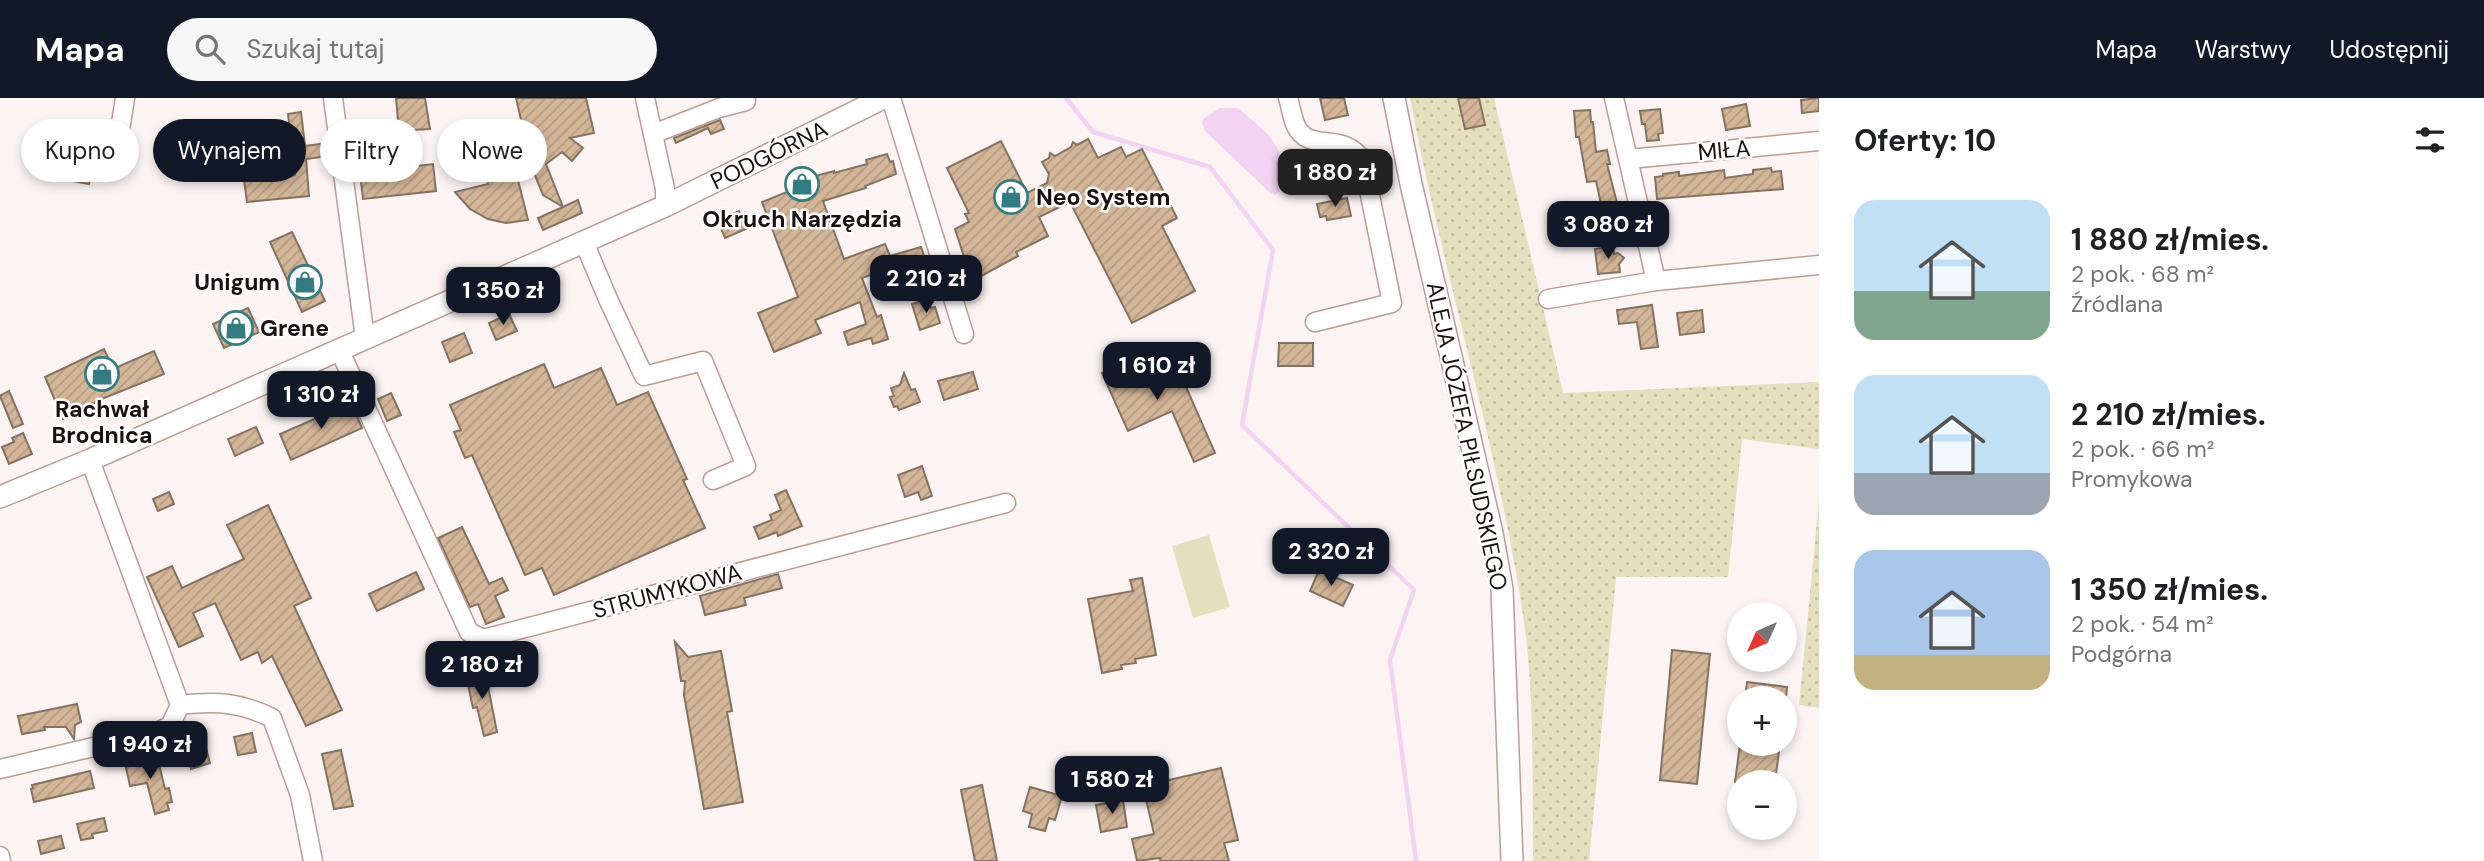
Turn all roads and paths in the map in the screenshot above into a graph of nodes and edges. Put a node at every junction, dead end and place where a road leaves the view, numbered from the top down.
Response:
1 (125, 98) edge
2 (334, 98) edge
3 (883, 98) edge
4 (891, 98) edge
5 (1288, 98) edge
6 (1394, 98) edge
7 (1614, 98) edge
8 (746, 101) dead end
9 (647, 104) edge
10 (122, 119) edge
11 (653, 134) junction
12 (1819, 141) edge
13 (1629, 159) junction
14 (665, 206) junction
15 (584, 242) junction
16 (1819, 265) edge
17 (1656, 281) junction
18 (1548, 299) dead end
19 (1315, 323) dead end
20 (964, 334) dead end
21 (365, 338) junction
22 (339, 349) junction
23 (90, 460) junction
24 (713, 480) dead end
25 (0, 497) edge
26 (1006, 503) dead end
27 (180, 705) junction
28 (0, 769) edge
29 (313, 861) edge
30 (1512, 861) edge

1 - 10 street
2 - 21 street
3 - 14 main road, PODGÓRNA
4 - 20 street
5 - 19 street
6 - 30 main road, ALEJA JÓZEFA PIŁSUDSKIEGO
7 - 13 street
8 - 11 street
9 - 11 street
11 - 14 street
12 - 13 street, MIŁA
13 - 17 street
14 - 15 main road, PODGÓRNA
15 - 21 main road, PODGÓRNA
15 - 24 street
16 - 17 street
17 - 18 street
21 - 22 main road, PODGÓRNA
22 - 23 main road, PODGÓRNA
22 - 26 street, STRUMYKOWA
23 - 25 main road, PODGÓRNA
23 - 27 street
27 - 28 street
27 - 29 street

